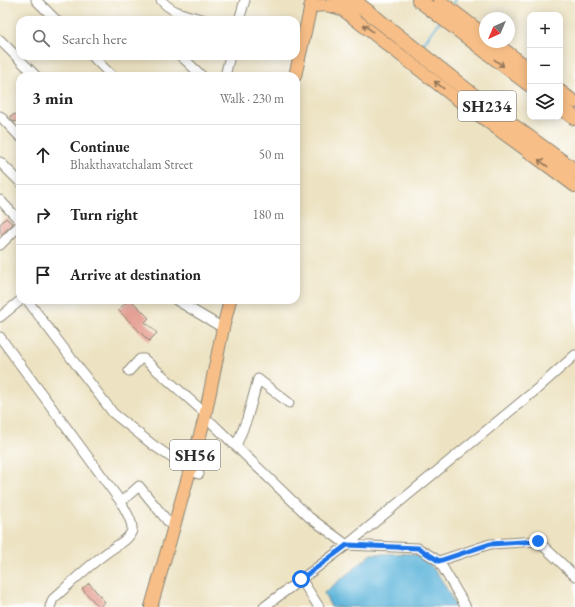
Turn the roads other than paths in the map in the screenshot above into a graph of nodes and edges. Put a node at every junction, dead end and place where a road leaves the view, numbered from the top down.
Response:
1 (36, 0) edge
2 (161, 0) edge
3 (245, 0) edge
4 (418, 0) edge
5 (309, 2) edge
6 (358, 4) edge
7 (437, 4) edge
8 (334, 6) junction
9 (52, 16) edge
10 (191, 16) edge
11 (240, 16) edge
12 (450, 17) junction
13 (465, 21) junction
14 (479, 27) edge
15 (479, 32) edge
16 (300, 36) edge
17 (0, 40) edge
18 (402, 48) junction
19 (502, 48) edge
20 (514, 48) edge
21 (16, 56) edge
22 (527, 58) edge
23 (20, 60) edge
24 (96, 60) edge
25 (185, 60) edge
26 (229, 60) edge
27 (291, 60) edge
28 (296, 60) edge
29 (417, 60) junction
30 (527, 67) edge
31 (32, 72) edge
32 (108, 72) edge
33 (198, 72) edge
34 (227, 72) edge
35 (288, 72) edge
36 (295, 72) edge
37 (529, 84) edge
38 (563, 97) edge
39 (563, 99) edge
40 (575, 102) edge
41 (0, 116) edge
42 (575, 118) edge
43 (16, 132) edge
44 (0, 162) edge
45 (575, 171) edge
46 (16, 178) edge
47 (575, 186) edge
48 (0, 200) edge
49 (16, 217) edge
50 (16, 229) edge
51 (0, 245) edge
52 (16, 304) edge
53 (30, 304) edge
54 (183, 304) edge
55 (229, 304) edge
56 (237, 304) edge
57 (0, 317) edge
58 (223, 328) junction
59 (0, 337) edge
60 (575, 355) edge
61 (129, 371) dead end
62 (289, 403) dead end
63 (209, 419) junction
64 (236, 446) junction
65 (195, 473) junction
66 (121, 502) junction
67 (174, 529) junction
68 (347, 545) junction
69 (439, 561) junction
70 (575, 576) edge
71 (301, 579) junction
72 (50, 607) edge
73 (152, 607) edge
74 (160, 607) edge
75 (264, 607) edge
76 (319, 607) edge
77 (466, 607) edge

1 - 9 street
2 - 10 street
3 - 11 street
4 - 7 highway, SH234
5 - 8 main road
5 - 16 main road
6 - 8 highway
6 - 18 highway, SH234
7 - 12 highway, SH234
18 -> 8 main road
12 - 13 main road
12 -> 37 highway, SH234
13 - 14 main road
13 - 15 main road
17 - 21 street
18 - 29 highway, SH234
19 - 30 main road
20 - 22 main road
23 - 31 street
24 - 32 street
25 - 33 street
26 - 34 street
27 - 35 main road
28 - 36 main road
29 - 45 highway, SH234
47 -> 29 main road
38 - 40 main road
39 - 42 highway
41 - 43 street
44 - 46 street
48 - 49 street
50 - 51 street
52 - 57 street
53 - 65 street
54 - 58 street
55 - 58 main road, SH56
56 - 63 main road, SH56
58 - 63 main road, SH56
59 - 66 street
60 - 68 street
61 - 63 street
62 - 64 street
63 - 64 street
63 - 65 main road, SH56
64 - 68 street
65 - 67 main road, SH56
65 - 74 main road, SH56
66 - 67 street
66 - 72 street
67 - 73 main road, SH56
68 - 69 street
68 - 71 street
69 - 70 street
69 - 77 street
71 - 75 street
71 - 76 street

